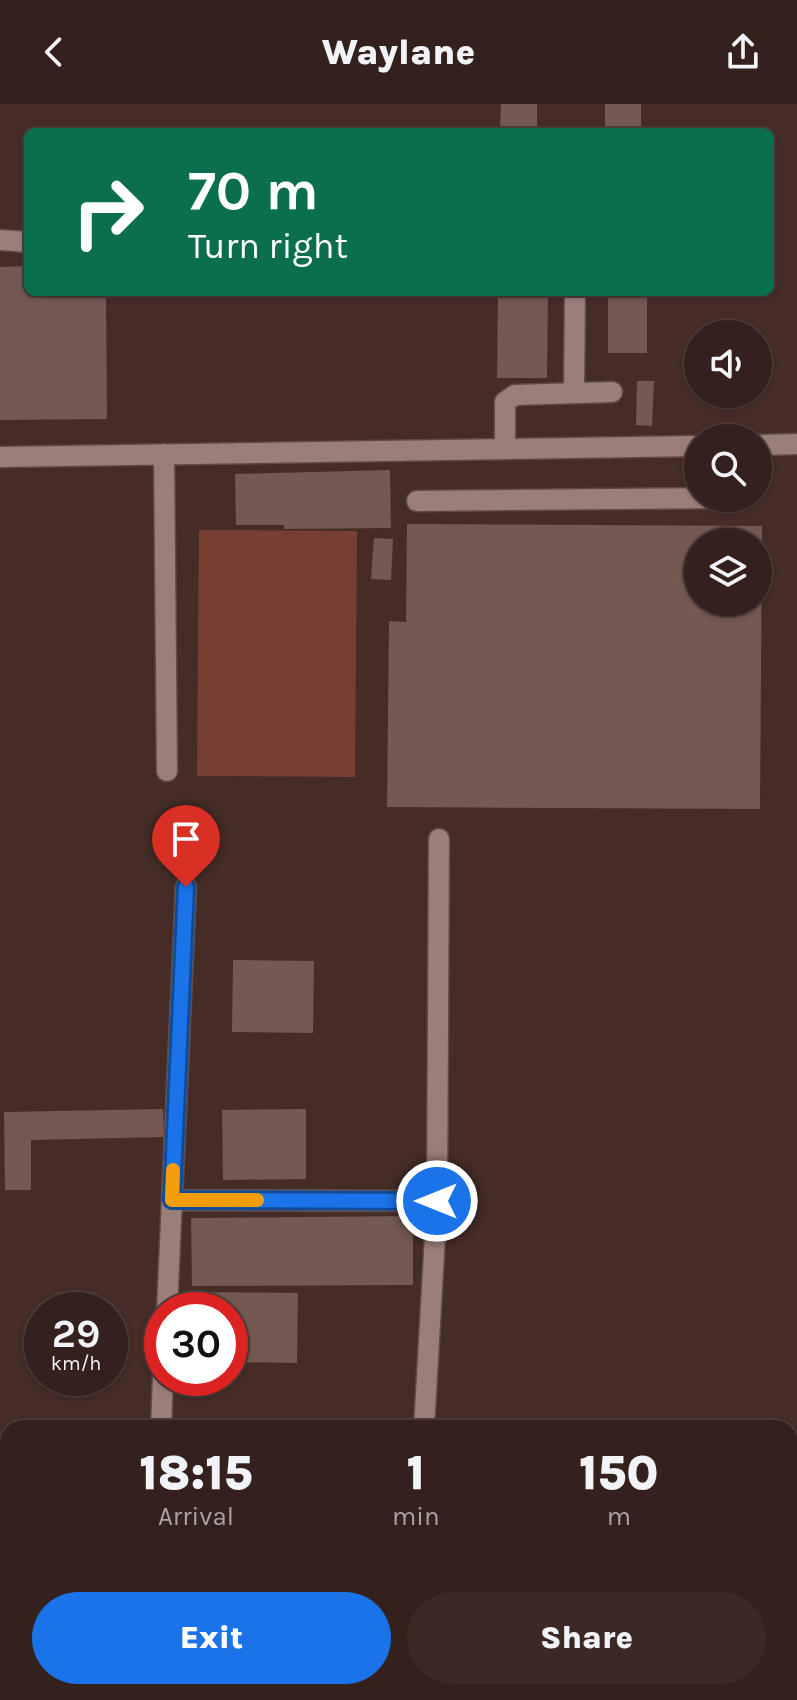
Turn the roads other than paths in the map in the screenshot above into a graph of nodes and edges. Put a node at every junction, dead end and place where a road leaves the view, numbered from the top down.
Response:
1 (0, 240) edge
2 (24, 242) edge
3 (575, 296) edge
4 (612, 392) dead end
5 (574, 393) junction
6 (797, 444) edge
7 (772, 445) edge
8 (684, 446) edge
9 (505, 449) junction
10 (164, 454) junction
11 (0, 457) edge
12 (684, 498) edge
13 (417, 501) dead end
14 (167, 771) dead end
15 (439, 839) dead end
16 (186, 887) dead end
17 (172, 1200) junction
18 (437, 1201) junction
19 (168, 1292) edge
20 (162, 1396) edge
21 (161, 1420) edge
22 (424, 1420) edge

1 - 2 street
3 - 5 street
4 - 5 street
5 - 9 street
6 - 7 street
8 - 9 street
9 - 10 street
10 - 11 street
10 - 14 street
12 - 13 street
15 - 18 street
16 - 17 street
17 - 18 street
17 - 19 street
18 - 22 street
20 - 21 street

